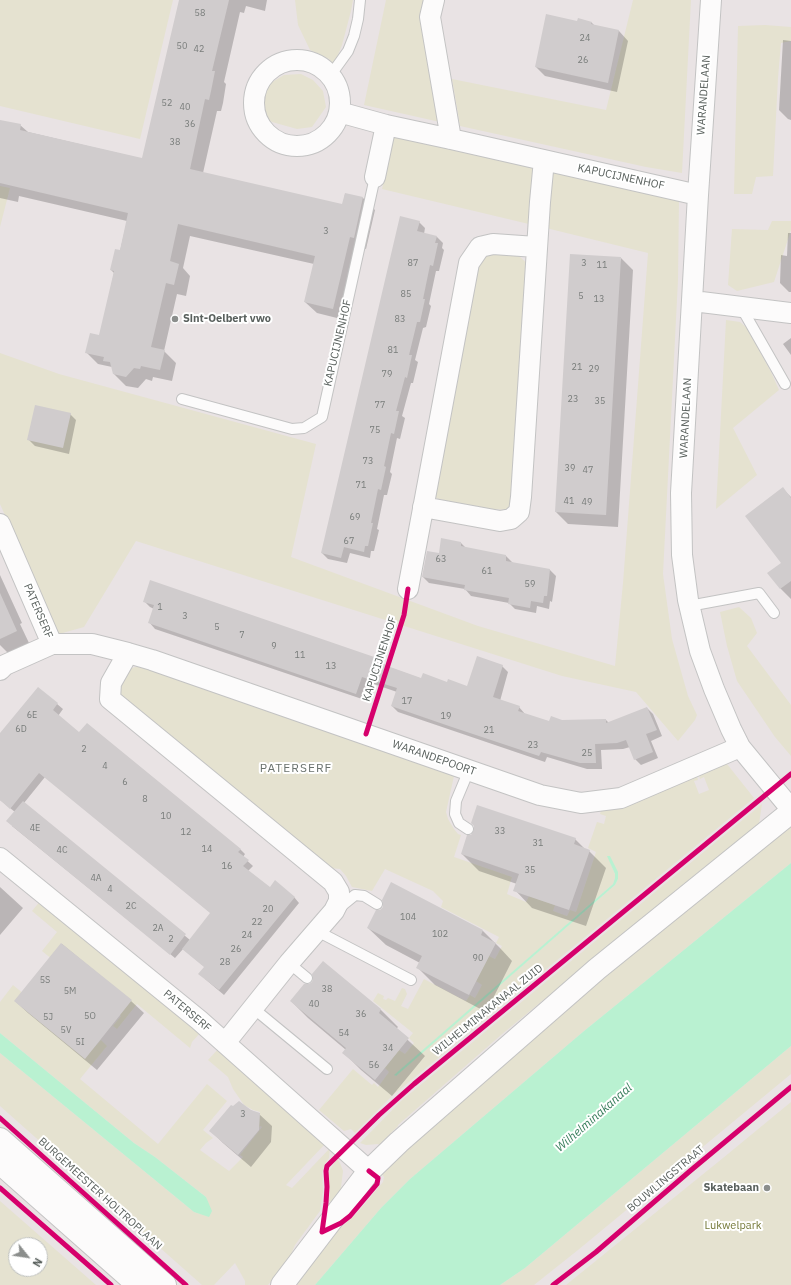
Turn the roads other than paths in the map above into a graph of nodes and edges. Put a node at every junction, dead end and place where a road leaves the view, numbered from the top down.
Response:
1 (360, 0) edge
2 (434, 0) edge
3 (711, 0) edge
4 (330, 76) junction
5 (339, 112) junction
6 (386, 125) junction
7 (451, 138) junction
8 (544, 160) junction
9 (375, 177) joint
10 (698, 195) junction
11 (536, 247) junction
12 (693, 301) junction
13 (741, 307) junction
14 (791, 313) edge
15 (785, 384) dead end
16 (182, 399) dead end
17 (423, 507) junction
18 (0, 524) edge
19 (408, 589) dead end
20 (689, 606) junction
21 (774, 613) dead end
22 (52, 644) junction
23 (128, 653) junction
24 (0, 670) edge
25 (740, 747) junction
26 (468, 770) junction
27 (791, 809) edge
28 (791, 812) edge
29 (468, 828) dead end
30 (0, 858) edge
31 (377, 904) dead end
32 (334, 911) junction
33 (317, 931) junction
34 (289, 963) junction
35 (307, 978) dead end
36 (410, 980) dead end
37 (253, 1008) junction
38 (225, 1043) junction
39 (327, 1069) dead end
40 (0, 1139) edge
41 (0, 1163) edge
42 (369, 1171) junction
43 (0, 1176) edge
44 (124, 1285) edge
45 (138, 1285) edge
46 (164, 1285) edge
47 (282, 1285) edge

1 - 4 lane
2 - 7 street
3 - 10 street, WARANDELAAN
4 - 5 street
4 - 5 street
5 - 6 street, KAPUCIJNENHOF
6 - 7 street, KAPUCIJNENHOF
6 - 9 street, KAPUCIJNENHOF
7 - 8 street, KAPUCIJNENHOF
8 - 10 street, KAPUCIJNENHOF
8 - 11 street
9 - 16 lane, KAPUCIJNENHOF
10 - 12 street, WARANDELAAN
11 - 17 street
11 - 17 street
12 - 13 street
12 - 20 street, WARANDELAAN
13 - 14 street
13 - 15 lane
17 - 19 street
18 - 22 street, PATERSERF
20 - 21 lane
20 - 25 street, WARANDELAAN
22 - 23 street, WARANDEPOORT
22 - 24 street, PATERSERF
23 - 26 street, WARANDEPOORT
23 - 32 street
25 - 26 street, WARANDEPOORT
25 - 27 street, WARANDELAAN
26 - 29 lane
28 - 42 street
30 - 38 street, PATERSERF
31 - 32 lane
32 - 33 street
33 - 34 street
33 - 36 lane
34 - 35 lane
34 - 37 street
37 - 38 street
37 - 39 lane
38 - 42 street, PATERSERF
40 - 46 street
41 - 45 street
42 - 47 street
43 - 44 lane

